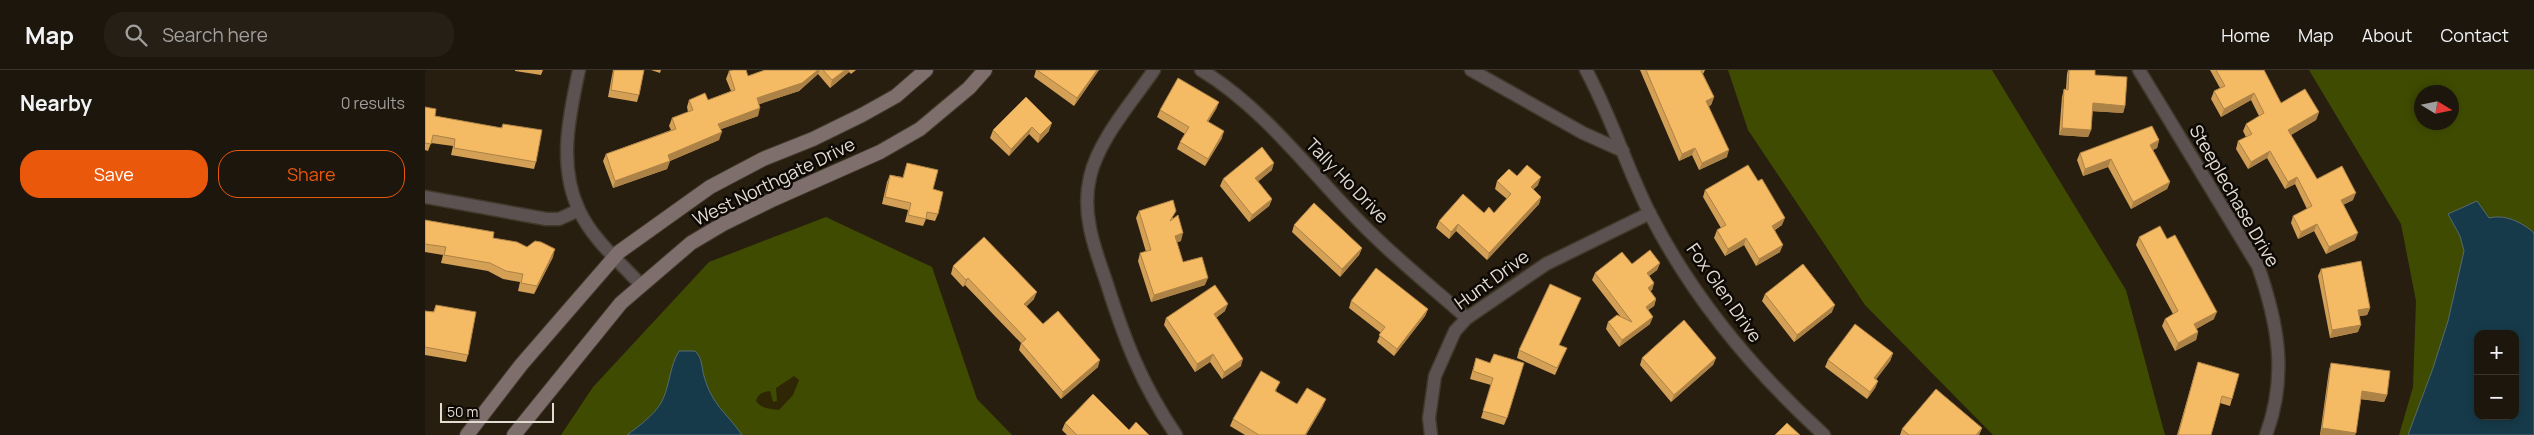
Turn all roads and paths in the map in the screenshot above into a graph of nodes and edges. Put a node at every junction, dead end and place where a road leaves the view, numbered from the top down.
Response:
1 (579, 70) edge
2 (926, 70) edge
3 (985, 70) edge
4 (1154, 70) edge
5 (1201, 70) edge
6 (1471, 70) edge
7 (1587, 70) edge
8 (2139, 70) edge
9 (1623, 151) junction
10 (425, 198) edge
11 (579, 210) junction
12 (1650, 213) junction
13 (615, 256) junction
14 (641, 284) junction
15 (1467, 318) junction
16 (467, 435) edge
17 (515, 435) edge
18 (1176, 435) edge
19 (1431, 435) edge
20 (1824, 435) edge
21 (2266, 435) edge

1 - 11 street
2 - 13 main road, West Northgate Drive
3 - 14 main road, West Northgate Drive
4 - 18 street
5 - 15 street, Tally Ho Drive
6 - 9 street
7 - 9 street, Fox Glen Drive
8 - 21 street, Steeplechase Drive
9 - 12 street, Fox Glen Drive
10 - 11 street
11 - 13 street
12 - 15 street, Hunt Drive
12 - 20 street, Fox Glen Drive
13 - 14 street
13 - 16 main road, West Northgate Drive
14 - 17 main road, West Northgate Drive
15 - 19 street, Hunt Drive

